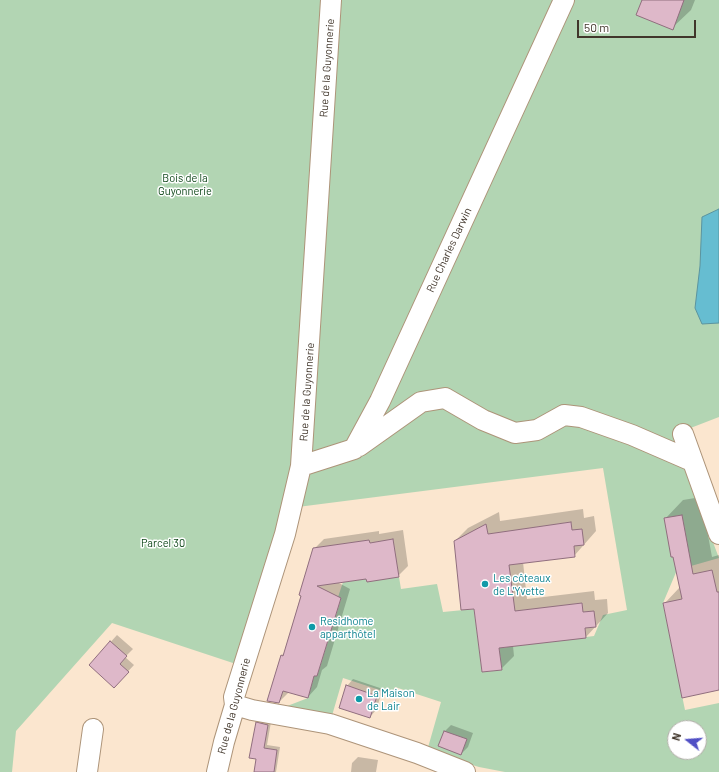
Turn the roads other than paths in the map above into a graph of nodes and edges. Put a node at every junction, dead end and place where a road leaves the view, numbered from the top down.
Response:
1 (331, 0) edge
2 (564, 0) edge
3 (683, 434) dead end
4 (354, 450) junction
5 (692, 461) junction
6 (301, 466) junction
7 (719, 534) edge
8 (235, 705) junction
9 (93, 729) dead end
10 (87, 772) edge
11 (217, 772) edge
12 (466, 772) edge

1 - 6 street, Rue de la Guyonnerie
2 - 4 street, Rue Charles Darwin
3 - 5 street
4 - 5 street
4 - 6 street
5 - 7 street
6 - 8 street, Rue de la Guyonnerie
8 - 11 street, Rue de la Guyonnerie
8 - 12 street
9 - 10 street

